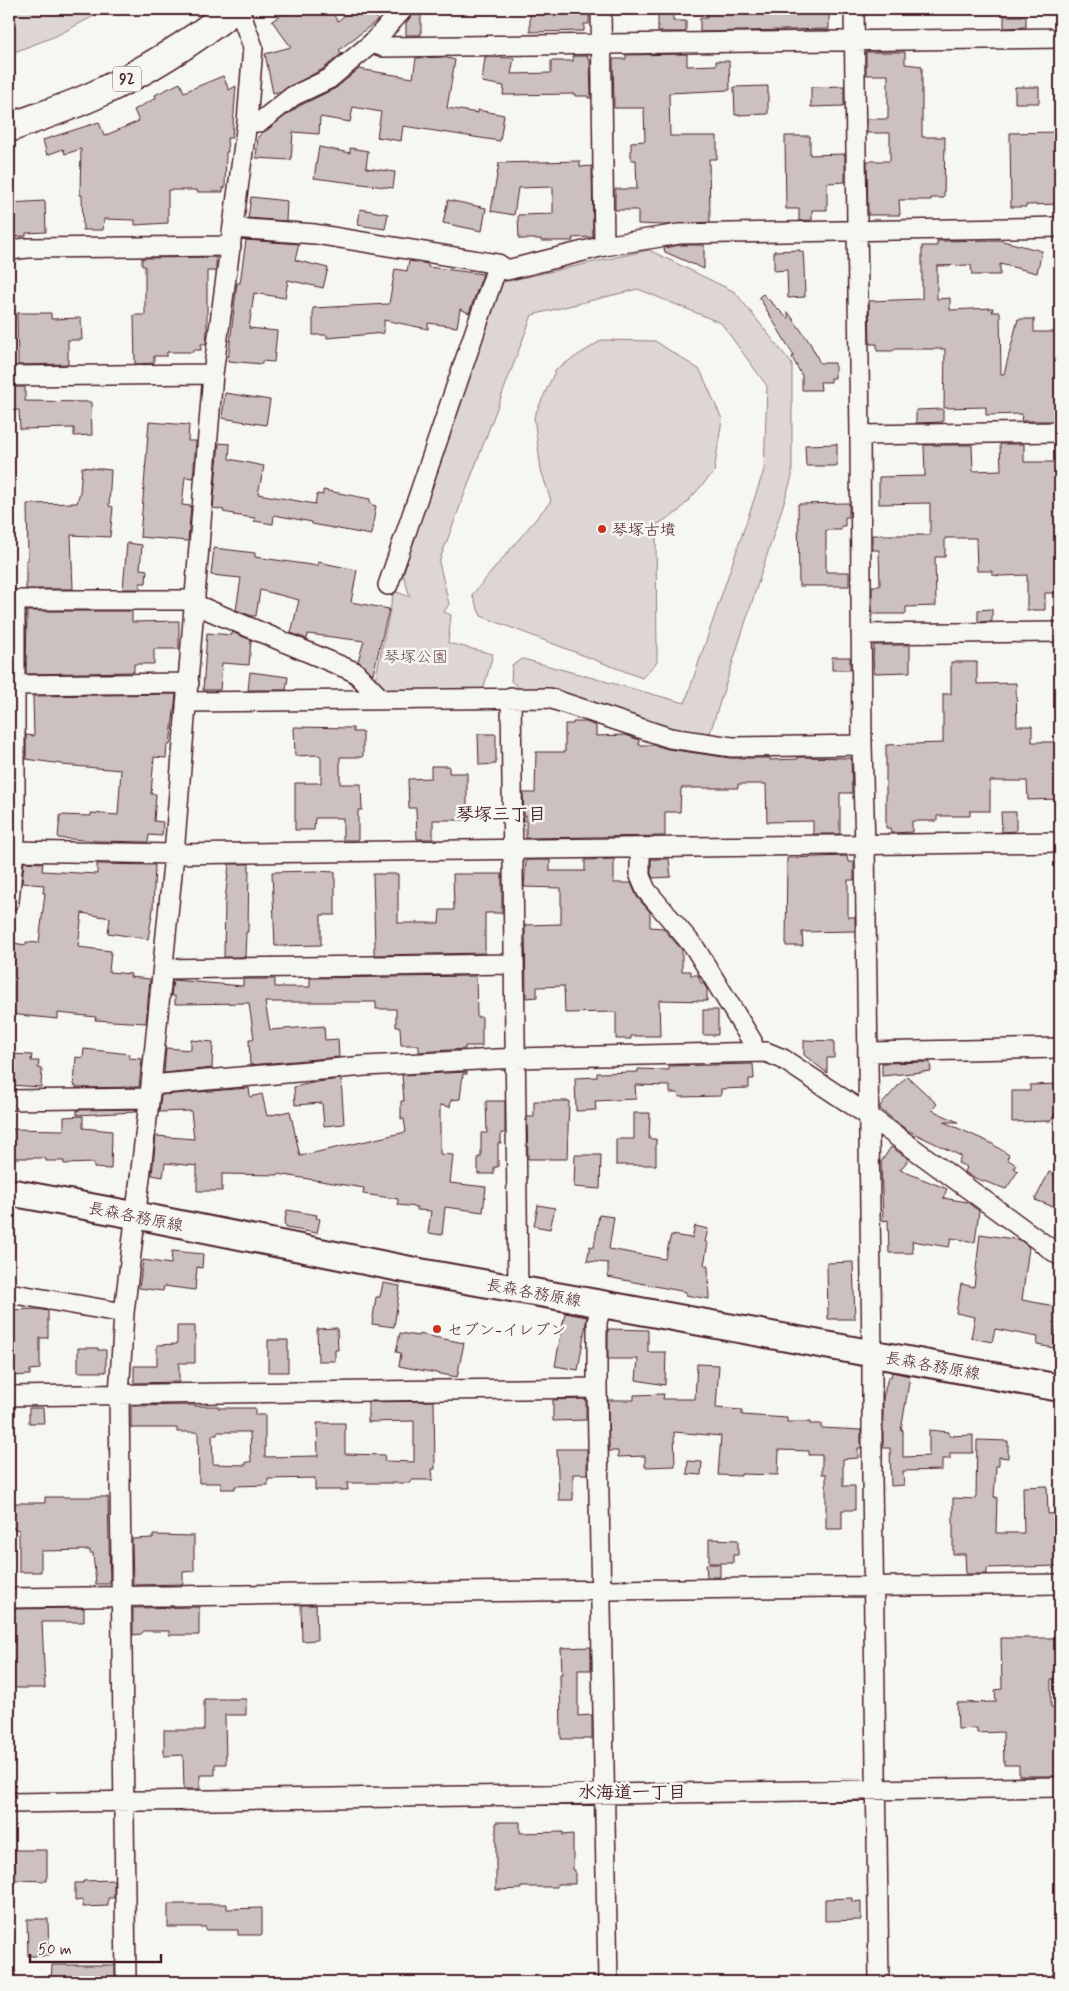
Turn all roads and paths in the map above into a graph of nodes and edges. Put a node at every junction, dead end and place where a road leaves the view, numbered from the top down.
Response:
1 (234, 9) edge
2 (239, 9) edge
3 (403, 9) edge
4 (601, 9) edge
5 (854, 9) edge
6 (1060, 38) edge
7 (854, 40) junction
8 (602, 43) junction
9 (372, 44) junction
10 (247, 122) junction
11 (9, 128) edge
12 (1060, 227) edge
13 (857, 231) junction
14 (232, 237) junction
15 (604, 246) junction
16 (9, 250) edge
17 (498, 264) junction
18 (213, 374) junction
19 (9, 376) edge
20 (1060, 432) edge
21 (860, 435) junction
22 (388, 585) dead end
23 (12, 600) edge
24 (195, 602) junction
25 (1060, 632) edge
26 (862, 634) junction
27 (189, 683) junction
28 (14, 684) junction
29 (511, 697) junction
30 (382, 699) junction
31 (187, 702) junction
32 (11, 716) edge
33 (862, 745) junction
34 (1060, 842) edge
35 (12, 843) edge
36 (865, 845) junction
37 (640, 848) junction
38 (512, 850) junction
39 (174, 854) junction
40 (9, 901) edge
41 (514, 964) junction
42 (163, 969) junction
43 (1060, 1048) edge
44 (753, 1052) junction
45 (868, 1052) junction
46 (516, 1058) junction
47 (150, 1092) junction
48 (9, 1100) edge
49 (869, 1116) junction
50 (9, 1192) edge
51 (136, 1216) junction
52 (1060, 1256) edge
53 (518, 1289) junction
54 (9, 1292) edge
55 (602, 1304) junction
56 (124, 1313) junction
57 (872, 1354) junction
58 (597, 1388) junction
59 (1060, 1388) edge
60 (119, 1395) junction
61 (9, 1396) edge
62 (1060, 1584) edge
63 (874, 1586) junction
64 (601, 1591) junction
65 (122, 1597) junction
66 (9, 1598) edge
67 (1060, 1787) edge
68 (875, 1790) junction
69 (605, 1794) junction
70 (123, 1802) junction
71 (9, 1803) edge
72 (126, 1982) edge
73 (608, 1982) edge
74 (879, 1982) edge

1 - 11 main road, 92
2 - 10 street
3 - 9 street
4 - 8 street
5 - 7 street
6 - 7 street
7 - 8 street
7 - 13 street
8 - 9 street
8 - 15 street
9 - 10 street
10 - 14 street
12 - 13 street
13 - 15 street
13 - 21 street
14 - 16 street
14 - 17 street
14 - 18 street
15 - 17 street
17 - 22 street
18 - 19 street
18 - 24 street
20 - 21 street
21 - 26 street
23 - 24 street
23 - 28 street
24 - 27 street
24 - 30 street
25 - 26 street
26 - 33 street
27 - 28 street
27 - 31 street
28 - 32 street
29 - 30 street
29 - 33 street
29 - 38 street
30 - 31 street
31 - 39 street
32 - 35 street
33 - 36 street
34 - 36 street
35 - 39 street
35 - 40 street
36 - 37 street
36 - 45 street
37 - 38 street
37 - 44 street
38 - 39 street
38 - 41 street
39 - 42 street
41 - 42 street
41 - 46 street
42 - 47 street
43 - 45 street
44 - 46 street
44 - 49 street
45 - 49 street
46 - 47 street
46 - 53 street
47 - 48 street
47 - 51 street
49 - 52 street
49 - 57 street
50 - 51 main road, 長森各務原線
51 - 53 main road, 長森各務原線
51 - 56 street
53 - 55 main road, 長森各務原線
54 - 56 street
55 - 57 main road, 長森各務原線
55 - 58 street
56 - 60 street
57 - 59 main road, 長森各務原線
57 - 63 street
58 - 60 street
58 - 64 street
60 - 61 street
60 - 65 street
62 - 63 street
63 - 64 street
63 - 68 street
64 - 65 street
64 - 69 street
65 - 66 street
65 - 70 street
67 - 68 street
68 - 69 street
68 - 74 street
69 - 70 street
69 - 73 street
70 - 71 street
70 - 72 street

